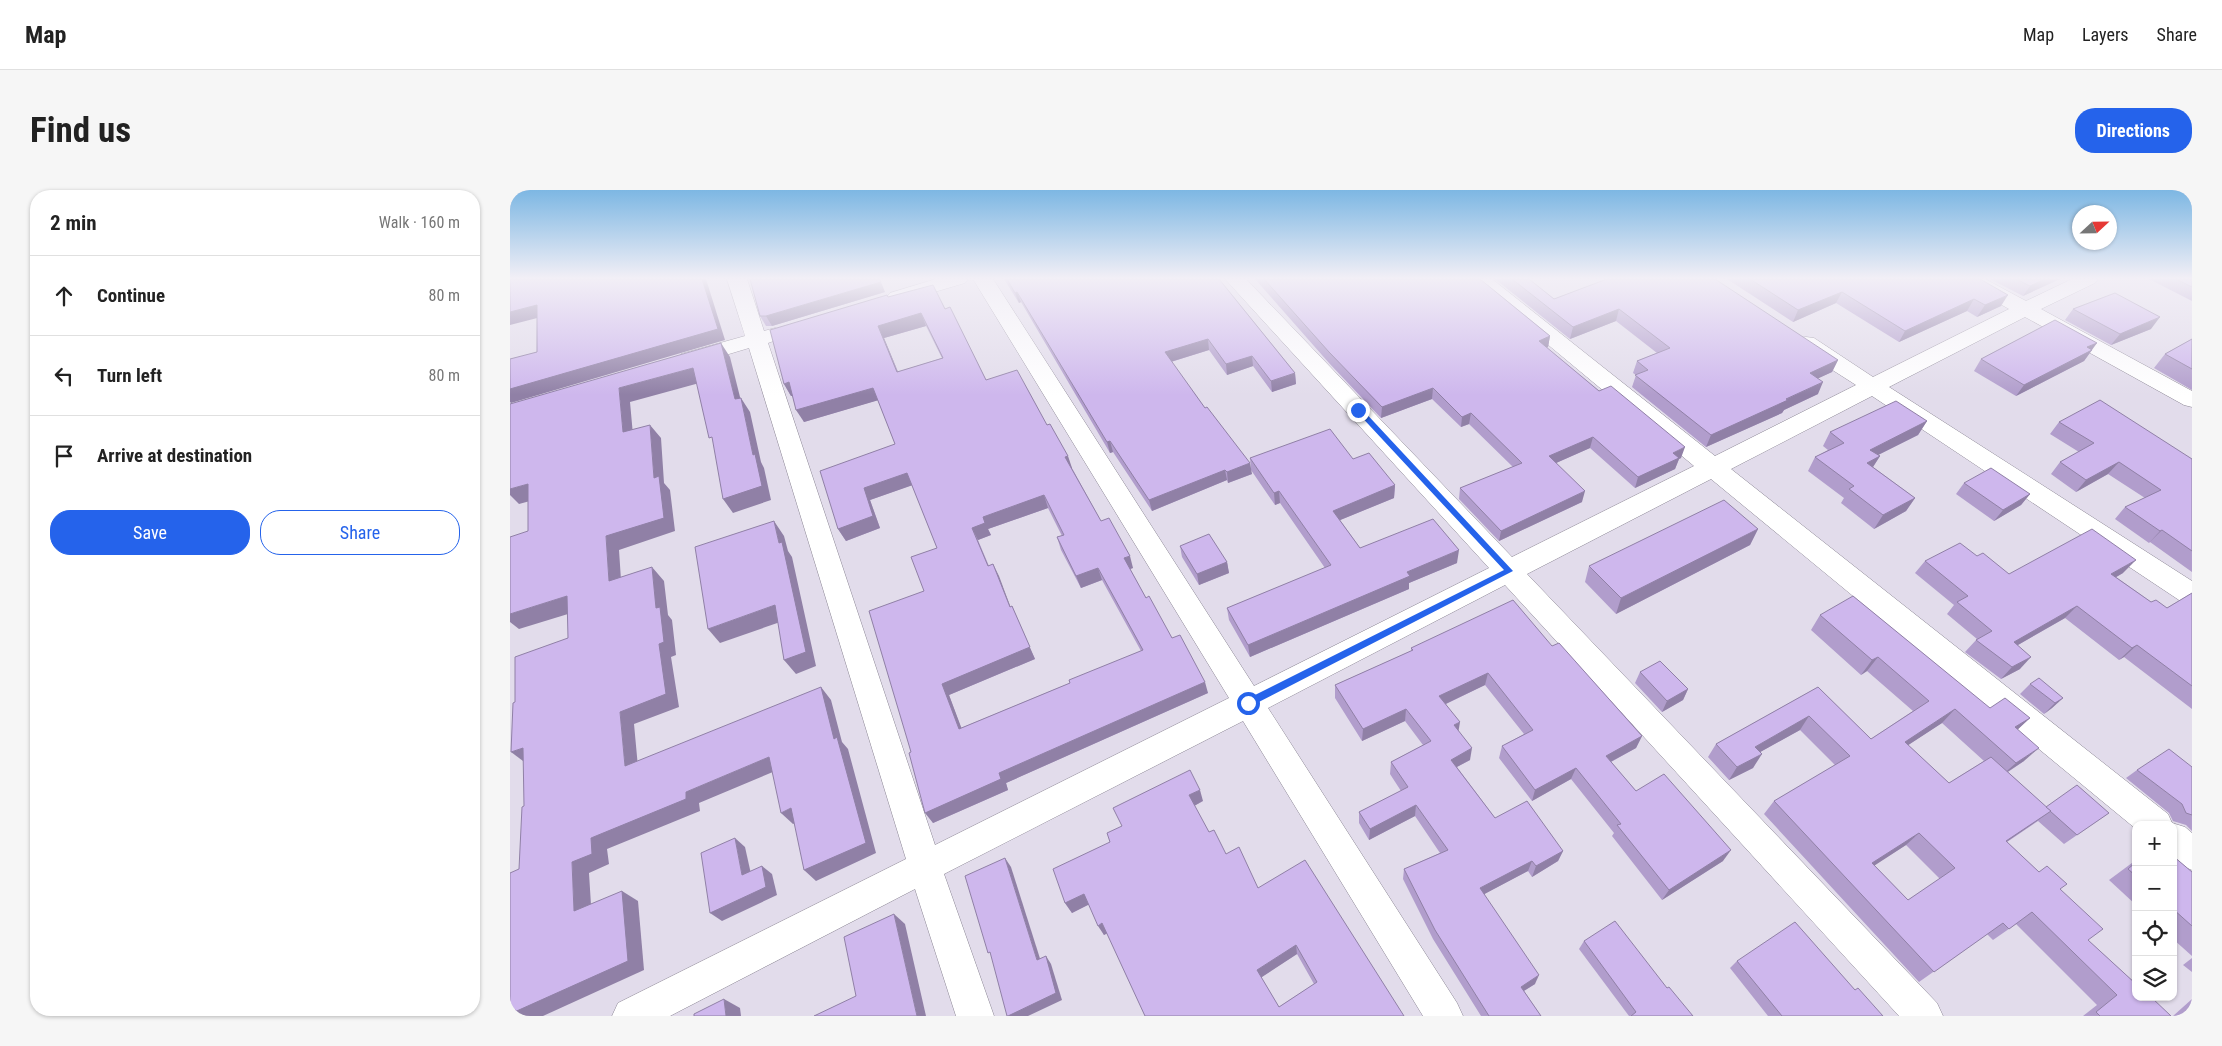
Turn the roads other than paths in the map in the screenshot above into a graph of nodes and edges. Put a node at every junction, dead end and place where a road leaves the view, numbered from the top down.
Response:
1 (750, 318) edge
2 (1007, 318) edge
3 (1271, 318) edge
4 (1527, 318) edge
5 (2008, 318) edge
6 (2041, 318) edge
7 (795, 328) edge
8 (1791, 333) edge
9 (757, 339) junction
10 (672, 364) edge
11 (1872, 387) junction
12 (2192, 400) edge
13 (1713, 468) junction
14 (1510, 571) junction
15 (2192, 595) edge
16 (1248, 703) junction
17 (2151, 821) edge
18 (2177, 841) edge
19 (2192, 854) edge
20 (925, 867) junction
21 (631, 1016) edge
22 (976, 1016) edge
23 (1444, 1016) edge
24 (1924, 1016) edge

1 - 9 street
2 - 16 street
3 - 14 street
4 - 13 street
5 - 11 street
6 - 12 street
7 - 9 street
8 - 11 street
9 - 10 street
9 - 20 street
11 - 13 street
11 - 15 street
13 - 14 street
13 - 17 street
14 - 16 street
14 - 24 street
16 - 20 street
16 - 23 street
18 - 19 street
20 - 21 street
20 - 22 street

